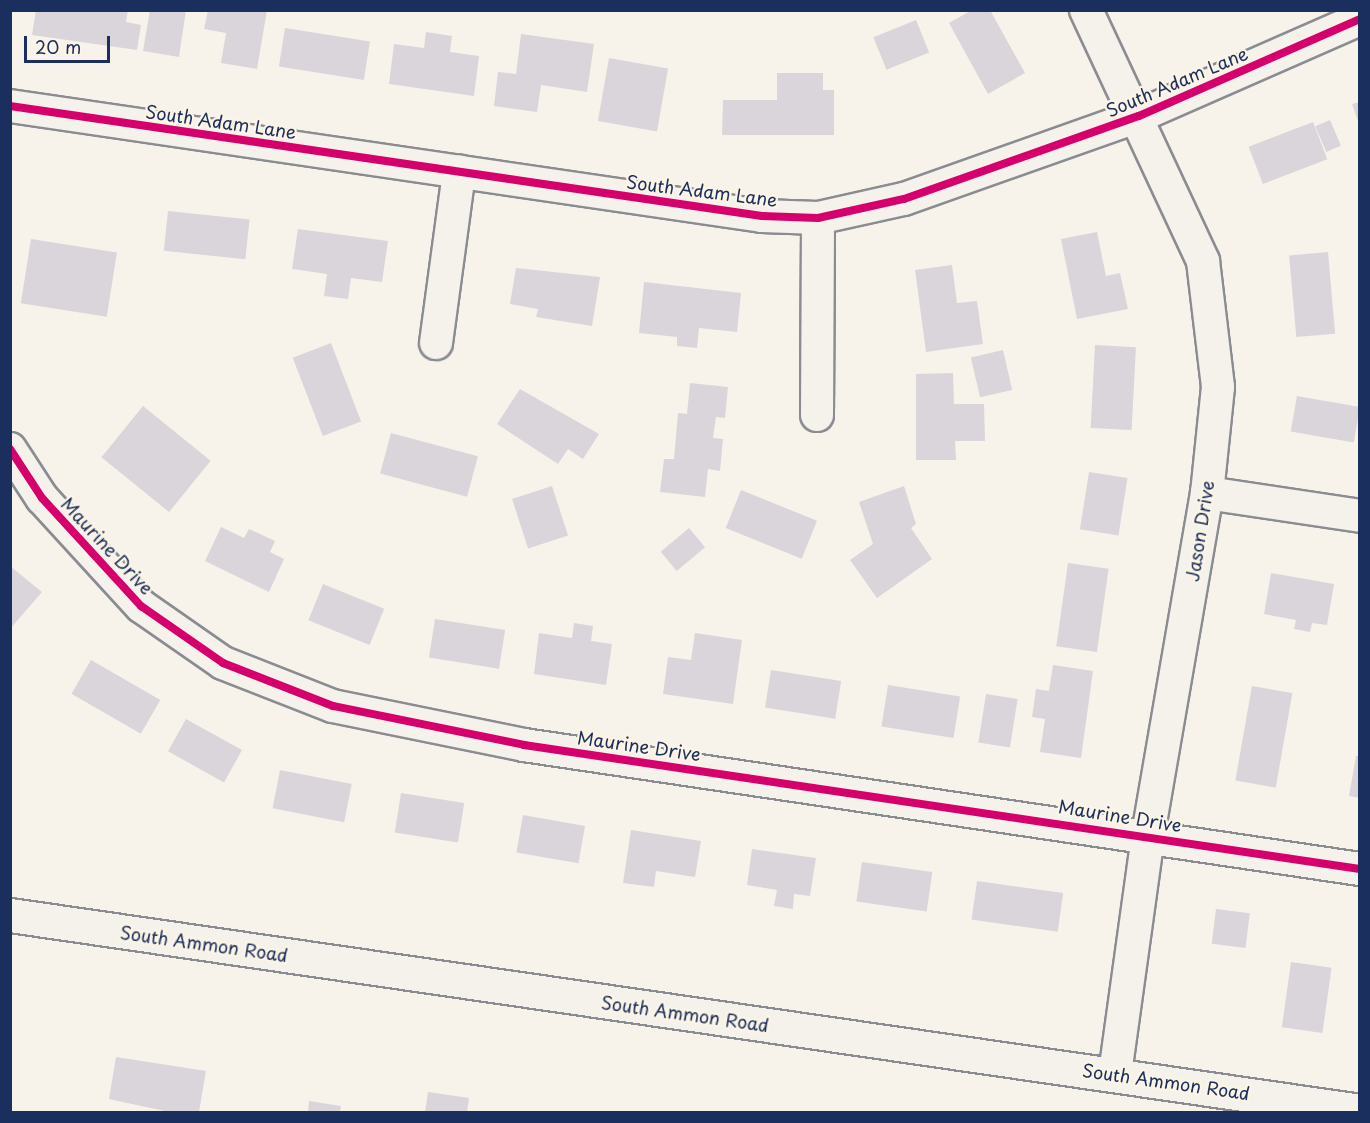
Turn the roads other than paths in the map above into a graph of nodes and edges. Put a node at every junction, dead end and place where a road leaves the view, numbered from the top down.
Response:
1 (1086, 10) edge
2 (1359, 19) edge
3 (10, 106) edge
4 (1139, 117) junction
5 (459, 172) junction
6 (818, 218) junction
7 (436, 343) dead end
8 (817, 415) dead end
9 (10, 449) edge
10 (1207, 493) junction
11 (1359, 516) edge
12 (1148, 836) junction
13 (1359, 869) edge
14 (10, 915) edge
15 (1115, 1073) junction
16 (1359, 1112) edge

1 - 4 street, Jason Drive
2 - 4 street, South Adam Lane
3 - 5 street, South Adam Lane
4 - 6 street, South Adam Lane
4 - 10 street, Jason Drive
5 - 6 street, South Adam Lane
5 - 7 street
6 - 8 street
9 - 12 street, Maurine Drive
10 - 11 street
10 - 12 street, Jason Drive
12 - 13 street, Maurine Drive
12 - 15 street, Jason Drive
14 - 15 main road, South Ammon Road
15 - 16 main road, South Ammon Road

